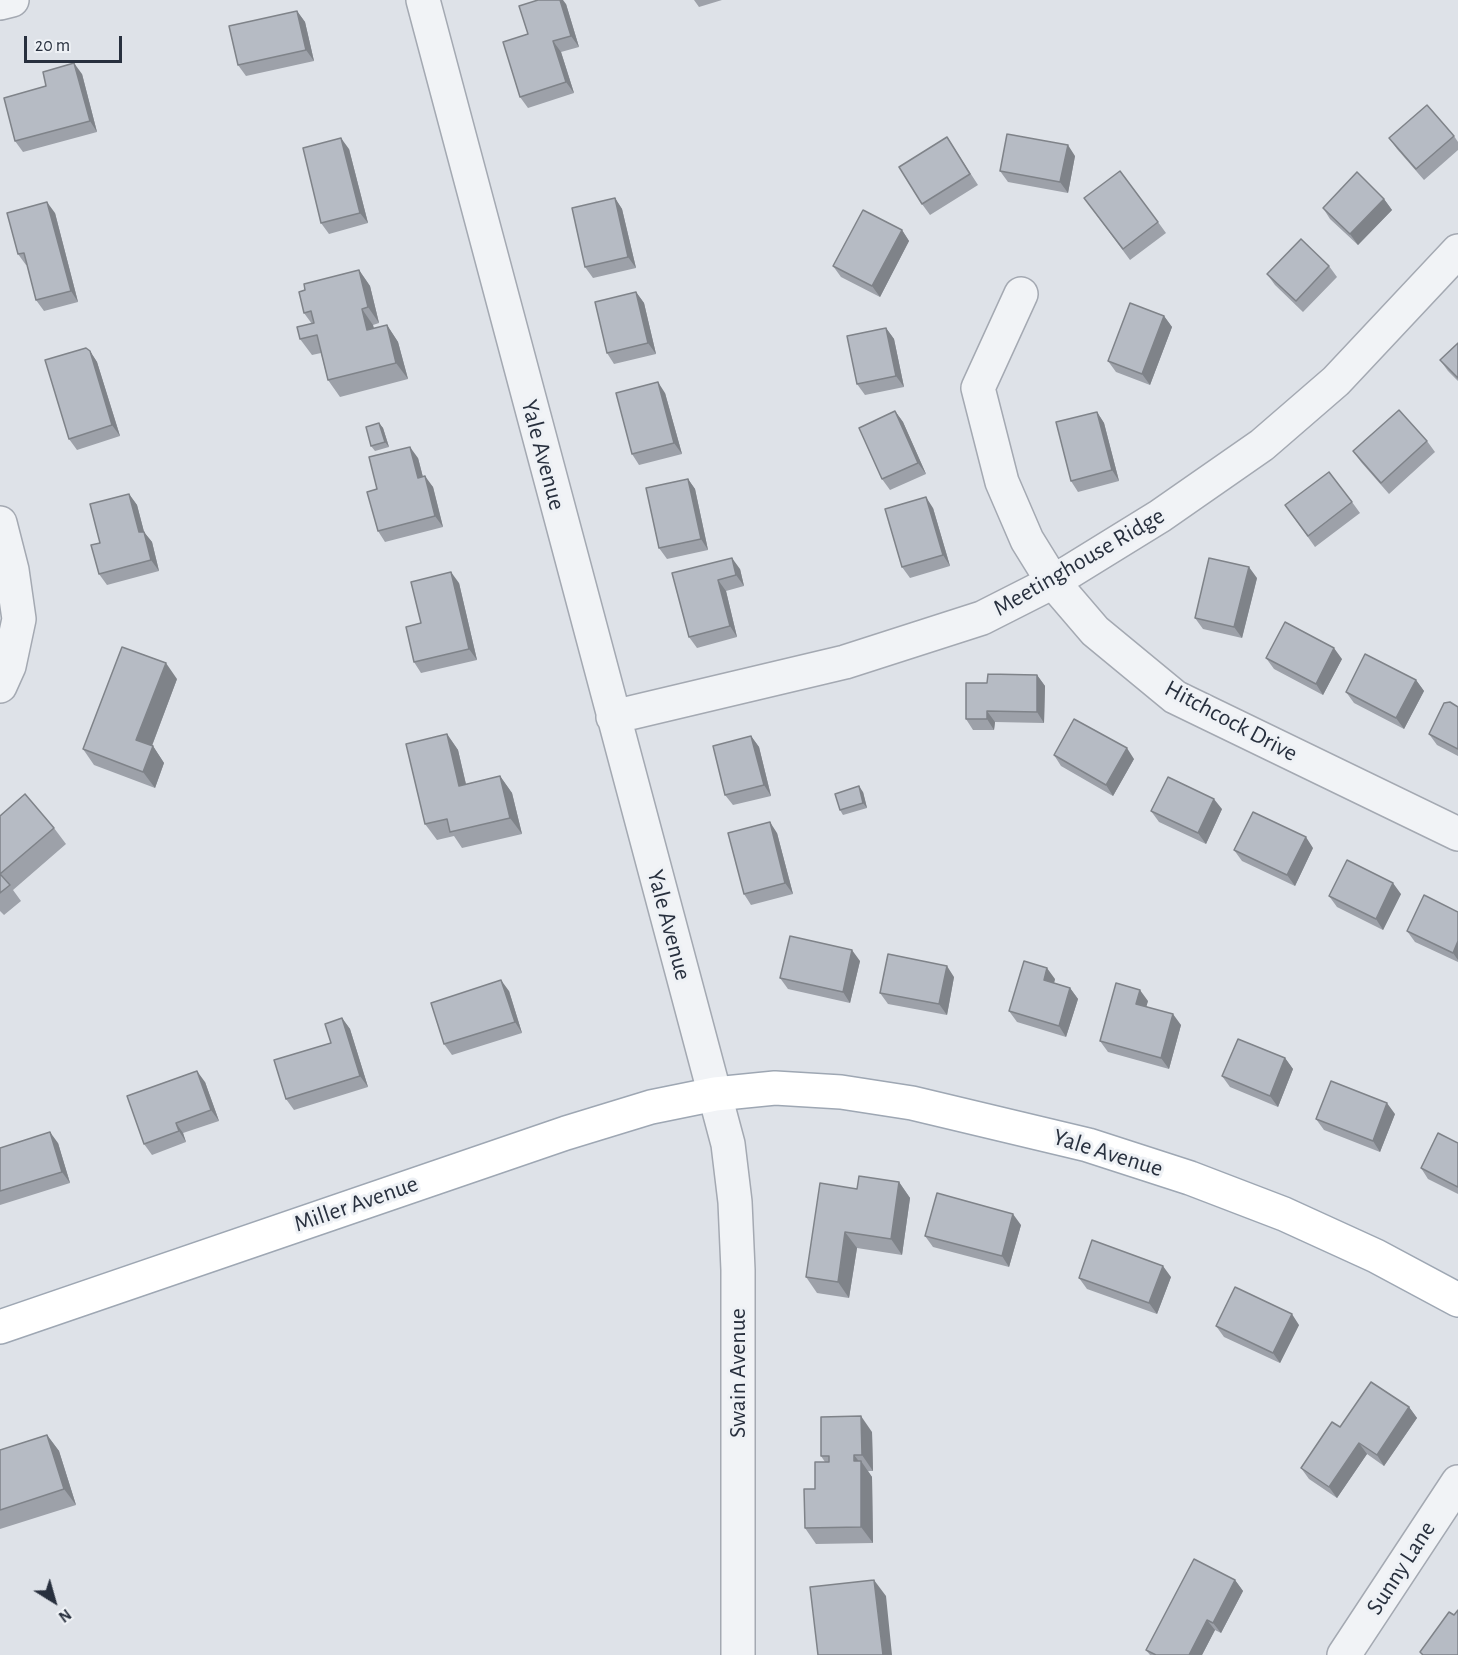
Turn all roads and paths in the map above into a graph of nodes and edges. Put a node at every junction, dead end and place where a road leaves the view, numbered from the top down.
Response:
1 (12, 0) edge
2 (423, 0) edge
3 (0, 3) edge
4 (1458, 251) edge
5 (1021, 294) dead end
6 (0, 523) edge
7 (1053, 582) junction
8 (0, 686) edge
9 (612, 717) junction
10 (1458, 834) edge
11 (715, 1094) junction
12 (1458, 1300) edge
13 (0, 1327) edge
14 (1458, 1482) edge
15 (738, 1655) edge
16 (1344, 1655) edge

1 - 3 street
2 - 9 street, Yale Avenue
4 - 7 street, Meetinghouse Ridge
5 - 7 street, Hitchcock Drive
6 - 8 street
7 - 9 street, Meetinghouse Ridge
7 - 10 street, Hitchcock Drive
9 - 11 street, Yale Avenue
11 - 12 main road, Yale Avenue
11 - 13 main road, Miller Avenue
11 - 15 street, Swain Avenue
14 - 16 street, Sunny Lane

